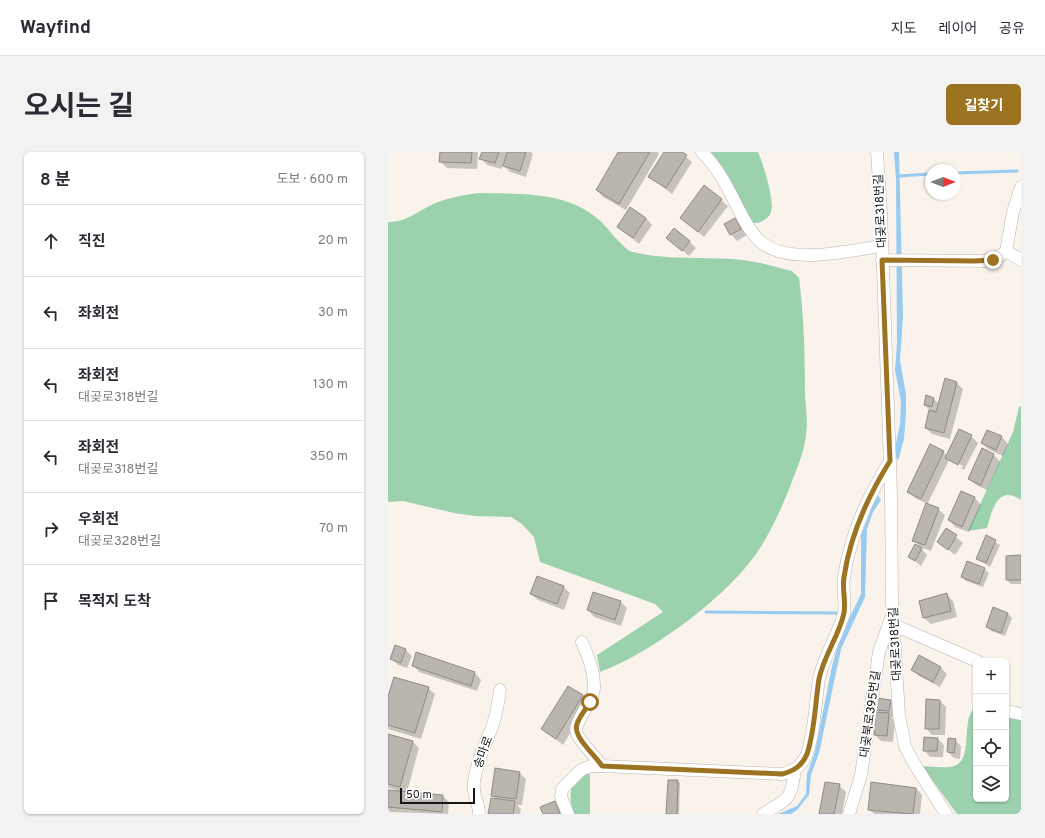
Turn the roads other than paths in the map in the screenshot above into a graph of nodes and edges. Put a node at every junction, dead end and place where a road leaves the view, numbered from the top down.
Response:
1 (702, 152) edge
2 (877, 152) edge
3 (1021, 187) edge
4 (881, 246) junction
5 (1006, 251) junction
6 (886, 260) junction
7 (1021, 260) edge
8 (890, 461) junction
9 (893, 620) junction
10 (582, 642) dead end
11 (973, 659) edge
12 (500, 690) dead end
13 (1009, 711) edge
14 (1021, 714) edge
15 (602, 766) junction
16 (795, 770) junction
17 (480, 814) edge
18 (568, 814) edge
19 (762, 814) edge
20 (849, 814) edge
21 (946, 814) edge

1 - 4 street
2 - 4 street, 대곶로318번길
3 - 5 street
4 - 6 street, 대곶로318번길
5 - 6 street
5 - 7 street
6 - 8 street, 대곶로318번길
8 - 9 street, 대곶로318번길
8 - 16 street
9 - 11 street
9 - 20 street, 대곶북로395번길
9 - 21 street, 대곶로318번길
10 - 15 street
12 - 17 street, 송마로
13 - 14 street
15 - 16 street
15 - 18 street
16 - 19 street

